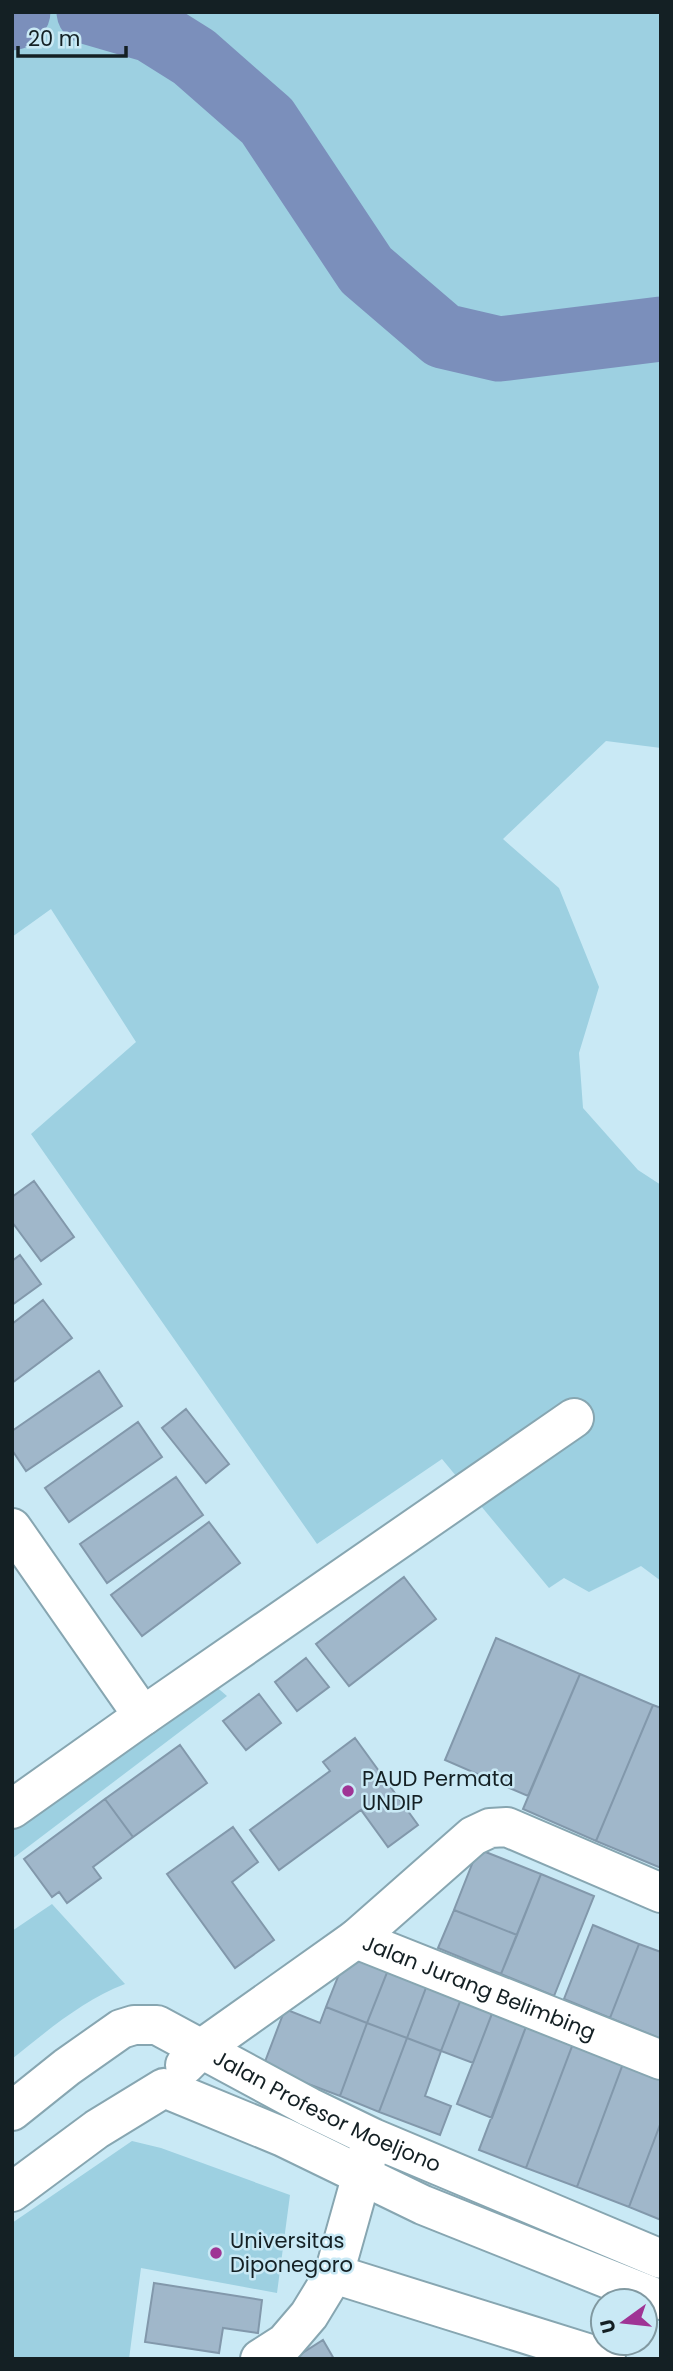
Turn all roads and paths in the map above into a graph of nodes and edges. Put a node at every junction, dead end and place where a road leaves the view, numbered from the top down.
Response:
1 (574, 1418) dead end
2 (12, 1528) edge
3 (143, 1716) junction
4 (12, 1809) edge
5 (661, 1894) edge
6 (356, 1939) junction
7 (201, 2049) junction
8 (661, 2060) edge
9 (164, 2088) junction
10 (12, 2111) edge
11 (373, 2138) junction
12 (360, 2176) junction
13 (12, 2192) edge
14 (661, 2259) edge
15 (334, 2274) junction
16 (661, 2301) edge
17 (260, 2359) edge
18 (606, 2359) edge

1 - 3 street
2 - 3 street
3 - 4 street
5 - 6 street
6 - 7 street, Jalan Jurang Belimbing
6 - 8 street, Jalan Jurang Belimbing
7 - 9 street, Jalan Jurang Belimbing
7 - 10 street, Jalan Profesor Moeljono
7 - 11 street, Jalan Profesor Moeljono
9 - 12 street
9 - 13 street, Jalan Jurang Belimbing
11 - 12 street
11 - 14 street, Jalan Profesor Moeljono
12 - 15 street
12 - 16 street
15 - 17 street
15 - 18 street

